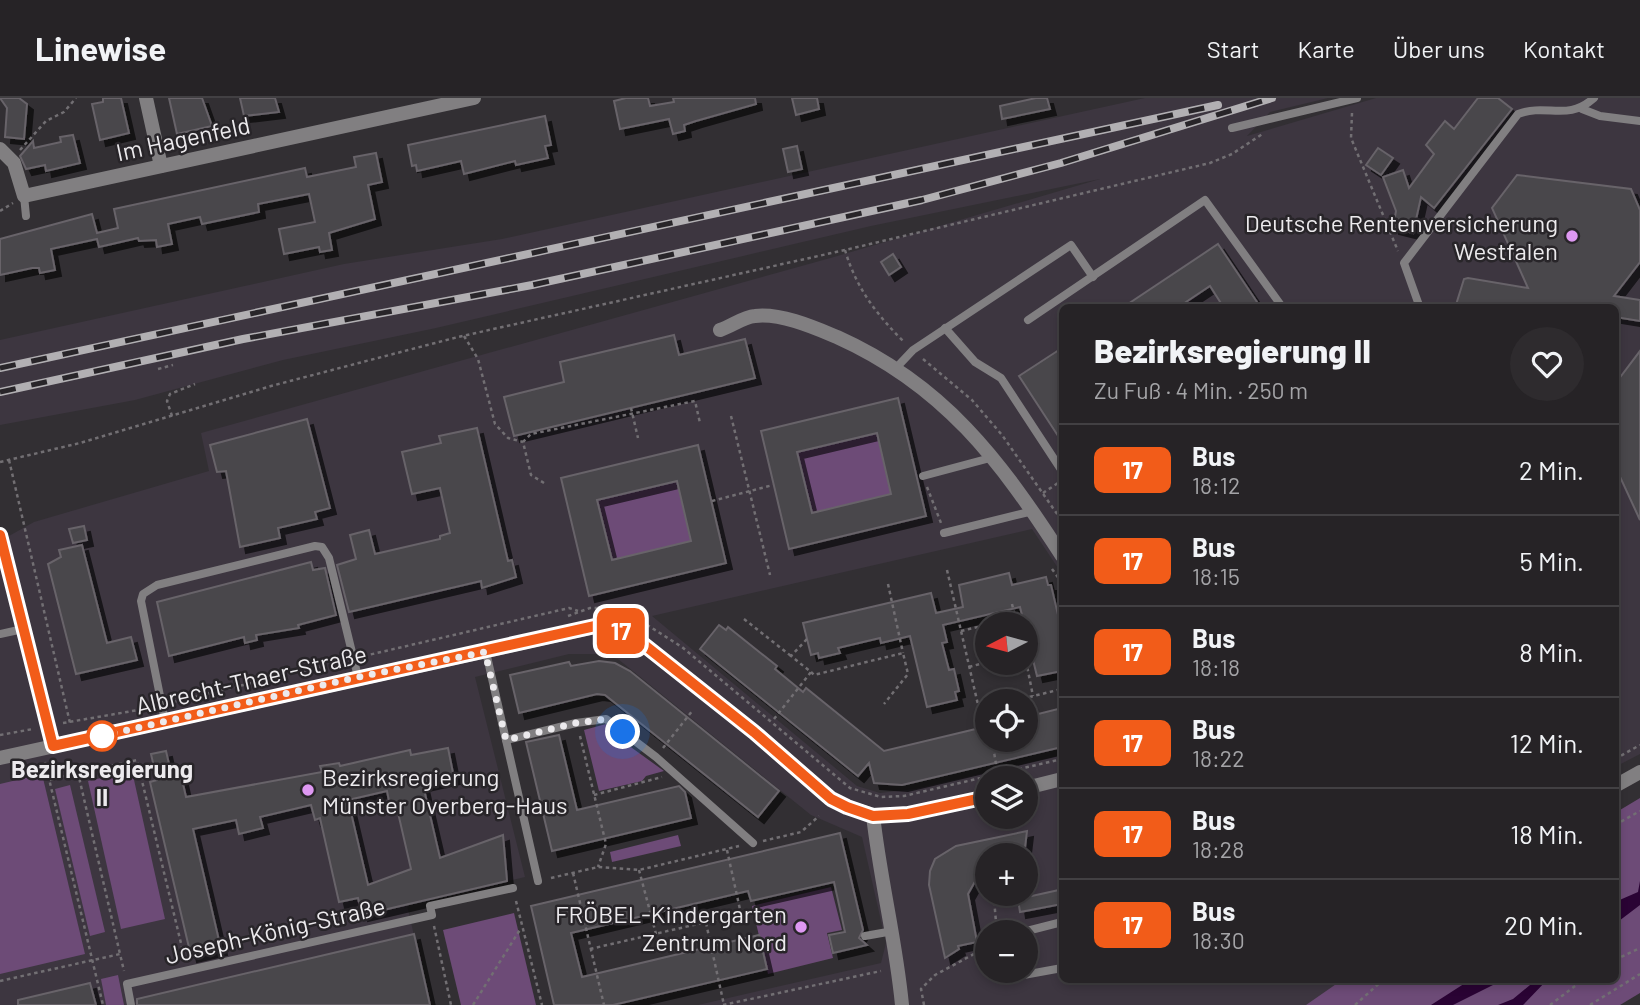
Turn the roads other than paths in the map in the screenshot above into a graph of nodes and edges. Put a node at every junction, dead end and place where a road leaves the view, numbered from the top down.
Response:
1 (146, 98) edge
2 (474, 98) edge
3 (1355, 98) edge
4 (1594, 98) edge
5 (1582, 109) junction
6 (1640, 121) edge
7 (1232, 128) dead end
8 (0, 149) edge
9 (162, 166) junction
10 (24, 196) junction
11 (26, 216) dead end
12 (1093, 277) junction
13 (1280, 304) edge
14 (1419, 304) edge
15 (1028, 320) dead end
16 (945, 328) junction
17 (720, 330) dead end
18 (896, 368) junction
19 (994, 457) junction
20 (1059, 466) edge
21 (923, 476) road end
22 (1033, 511) junction
23 (944, 533) road end
24 (0, 536) edge
25 (1059, 551) edge
26 (23, 629) junction
27 (0, 634) edge
28 (485, 652) junction
29 (358, 677) junction
30 (165, 722) junction
31 (506, 740) junction
32 (53, 746) junction
33 (0, 758) edge
34 (1640, 772) edge
35 (1059, 780) edge
36 (1619, 784) edge
37 (1038, 785) edge
38 (975, 800) edge
39 (873, 816) junction
40 (753, 843) road end
41 (538, 881) road end
42 (513, 888) road end
43 (1059, 923) edge
44 (1038, 928) edge
45 (893, 931) junction
46 (865, 936) dead end
47 (1059, 969) edge
48 (1038, 972) edge
49 (131, 1005) edge
50 (902, 1005) edge

1 - 9 street
2 - 9 street, Im Hagenfeld
3 - 7 lane
4 - 5 lane
5 - 6 lane
5 - 14 lane
8 - 10 street
9 - 10 street, Im Hagenfeld
10 - 11 lane
12 - 13 lane
12 - 15 lane
12 - 16 lane
16 - 18 lane
16 - 20 lane
17 - 18 street
18 - 19 street
19 - 21 lane
19 - 22 street
22 - 23 lane
22 - 25 street
24 - 26 street
26 - 27 lane
26 - 32 street
28 - 29 street, Albrecht-Thaer-Straße
28 - 31 lane
28 - 39 street, Albrecht-Thaer-Straße
29 - 30 street, Albrecht-Thaer-Straße
29 - 30 lane
30 - 32 street, Albrecht-Thaer-Straße
31 - 40 lane
31 - 41 lane
32 - 33 street, Albrecht-Thaer-Straße
34 - 36 street
35 - 37 street
38 - 39 street
39 - 45 street
42 - 49 lane, Joseph-König-Straße
43 - 44 lane
45 - 46 lane
45 - 50 street
47 - 48 lane

